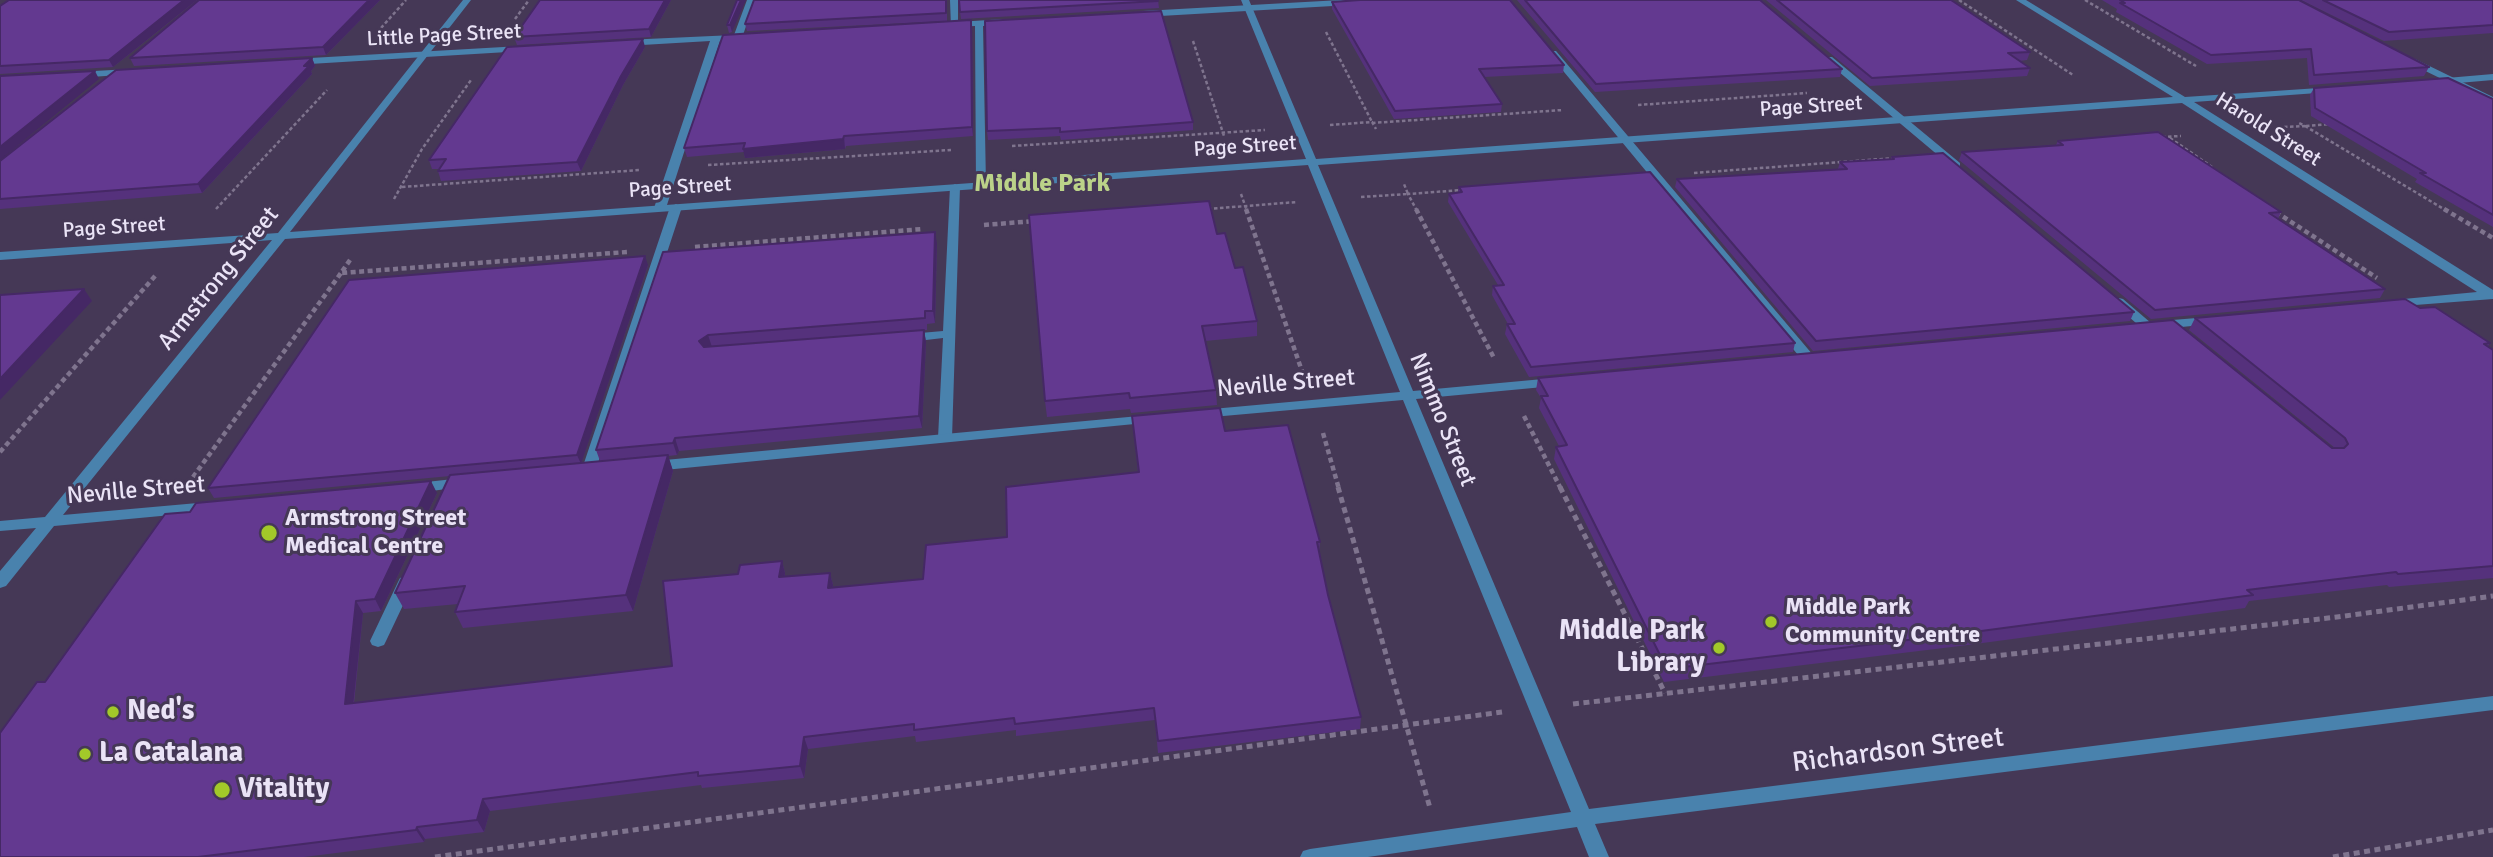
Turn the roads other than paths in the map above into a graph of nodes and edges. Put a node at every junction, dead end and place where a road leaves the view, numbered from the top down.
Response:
1 (467, 0) edge
2 (751, 0) edge
3 (954, 0) edge
4 (2020, 0) edge
5 (1367, 1) edge
6 (1247, 4) edge
7 (1129, 15) edge
8 (1020, 21) edge
9 (979, 23) junction
10 (954, 25) junction
11 (940, 26) edge
12 (751, 36) edge
13 (738, 37) junction
14 (716, 38) junction
15 (1545, 43) edge
16 (610, 44) edge
17 (531, 49) edge
18 (1816, 49) edge
19 (2397, 54) edge
20 (422, 55) junction
21 (276, 63) edge
22 (127, 64) edge
23 (143, 71) edge
24 (117, 72) junction
25 (65, 75) edge
26 (2493, 78) edge
27 (2451, 80) junction
28 (106, 81) edge
29 (2424, 82) edge
30 (2342, 88) edge
31 (2184, 100) junction
32 (2493, 101) edge
33 (1902, 120) junction
34 (1624, 139) junction
35 (1312, 162) junction
36 (1963, 171) edge
37 (981, 185) junction
38 (955, 187) junction
39 (676, 207) junction
40 (660, 208) junction
41 (282, 235) junction
42 (0, 256) edge
43 (2106, 292) edge
44 (2492, 295) edge
45 (2372, 306) edge
46 (2224, 319) edge
47 (2171, 324) junction
48 (948, 334) junction
49 (893, 339) edge
50 (2192, 342) edge
51 (1808, 358) edge
52 (1563, 381) edge
53 (1408, 396) junction
54 (1191, 415) edge
55 (1164, 418) edge
56 (945, 438) junction
57 (643, 467) edge
58 (588, 472) edge
59 (479, 482) edge
60 (398, 489) edge
61 (223, 506) edge
62 (49, 522) junction
63 (0, 526) edge
64 (412, 569) edge
65 (0, 582) edge
66 (378, 641) dead end
67 (2493, 703) edge
68 (1583, 818) junction
69 (1310, 857) edge
70 (1599, 857) edge

1 - 20 street, Armstrong Street
2 - 13 street
3 - 10 street
4 - 31 street, Harold Street
5 - 6 street
6 - 7 street
6 - 35 street, Nimmo Street
8 - 9 street
9 - 10 street
9 - 37 street
10 - 11 street
12 - 13 street
13 - 14 street
14 - 16 street
14 - 40 street
15 - 34 street
17 - 20 street, Little Page Street
18 - 33 street
19 - 27 street
20 - 21 street, Little Page Street
20 - 41 street, Armstrong Street
22 - 24 street
23 - 24 street
24 - 25 street
24 - 28 street
26 - 27 street
27 - 29 street
27 - 32 street
30 - 31 street, Page Street
31 - 33 street, Page Street
31 - 44 street, Harold Street
33 - 34 street, Page Street
33 - 36 street
34 - 35 street, Page Street
34 - 51 street
35 - 37 street, Page Street
35 - 53 street, Nimmo Street
37 - 38 street, Page Street
38 - 39 street, Page Street
38 - 48 street
39 - 40 street, Page Street
39 - 58 street
40 - 41 street, Page Street
41 - 42 street, Page Street
41 - 62 street, Armstrong Street
43 - 47 street
44 - 45 street
46 - 47 street
47 - 50 street
48 - 49 street
48 - 56 street
52 - 53 street, Neville Street
53 - 54 street, Neville Street
53 - 68 street, Nimmo Street
55 - 56 street
56 - 57 street
59 - 60 street
61 - 62 street, Neville Street
62 - 63 street, Neville Street
62 - 65 street, Armstrong Street
64 - 66 street
67 - 68 street, Richardson Street
68 - 69 street, Richardson Street
68 - 70 street, Nimmo Street

